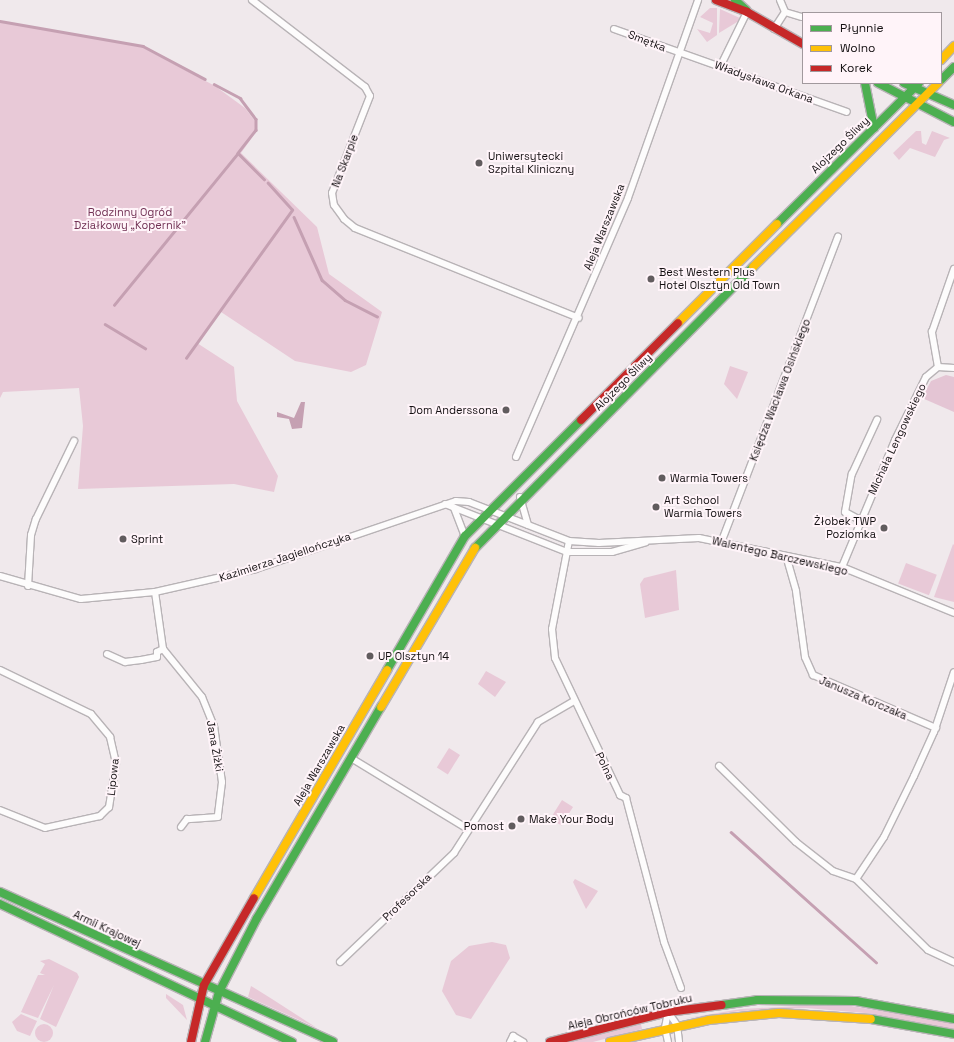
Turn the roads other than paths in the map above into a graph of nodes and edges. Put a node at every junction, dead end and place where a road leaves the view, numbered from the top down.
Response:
1 (252, 0) edge
2 (698, 0) edge
3 (716, 0) edge
4 (735, 0) edge
5 (780, 0) edge
6 (748, 12) junction
7 (785, 12) junction
8 (801, 17) dead end
9 (614, 29) dead end
10 (774, 29) junction
11 (802, 43) edge
12 (954, 46) edge
13 (680, 52) junction
14 (942, 59) edge
15 (721, 66) junction
16 (954, 67) edge
17 (942, 79) edge
18 (865, 84) edge
19 (880, 84) edge
20 (937, 84) edge
21 (917, 85) edge
22 (928, 94) junction
23 (904, 98) junction
24 (917, 104) junction
25 (954, 105) edge
26 (847, 112) dead end
27 (954, 122) edge
28 (874, 128) junction
29 (838, 237) dead end
30 (741, 261) junction
31 (758, 262) junction
32 (954, 269) edge
33 (579, 318) junction
34 (938, 367) junction
35 (954, 368) edge
36 (877, 420) dead end
37 (74, 441) dead end
38 (516, 457) dead end
39 (520, 497) junction
40 (445, 504) junction
41 (454, 508) junction
42 (488, 510) junction
43 (502, 515) junction
44 (479, 518) junction
45 (860, 520) junction
46 (493, 524) junction
47 (528, 525) junction
48 (465, 536) junction
49 (569, 541) junction
50 (648, 541) junction
51 (721, 543) junction
52 (567, 552) junction
53 (787, 559) junction
54 (842, 567) junction
55 (0, 576) edge
56 (28, 586) junction
57 (155, 592) junction
58 (954, 613) edge
59 (163, 649) junction
60 (108, 654) dead end
61 (0, 670) edge
62 (954, 672) edge
63 (574, 701) junction
64 (936, 728) junction
65 (351, 758) junction
66 (718, 766) dead end
67 (0, 810) edge
68 (181, 827) dead end
69 (468, 829) junction
70 (856, 879) junction
71 (0, 892) edge
72 (0, 904) edge
73 (340, 962) dead end
74 (954, 962) edge
75 (204, 985) junction
76 (681, 988) dead end
77 (219, 992) junction
78 (198, 1000) junction
79 (213, 1006) junction
80 (668, 1012) junction
81 (954, 1019) edge
82 (677, 1026) junction
83 (665, 1028) junction
84 (954, 1034) edge
85 (191, 1042) edge
86 (205, 1042) edge
87 (292, 1042) edge
88 (333, 1042) edge
89 (510, 1042) edge
90 (523, 1042) edge
91 (550, 1042) edge
92 (610, 1042) edge
93 (668, 1042) edge
94 (679, 1042) edge

1 - 33 street, Na Skarpie
2 - 13 street, Aleja Warszawska
3 - 6 street
4 - 6 street
5 - 7 street
6 - 10 street
6 - 15 street
7 - 8 street
7 - 10 street
9 - 13 street, Smętka
10 - 11 street
12 - 14 street
13 - 15 street, Władysława Orkana
13 - 33 street, Aleja Warszawska
15 - 26 street, Władysława Orkana
16 - 17 street
18 - 28 street
19 - 23 street
20 - 22 street, Alojzego Śliwy
21 - 22 street
21 - 23 street, Alojzego Śliwy
22 - 24 street, Alojzego Śliwy
22 - 25 street
23 - 24 street
23 - 28 street, Alojzego Śliwy
24 - 27 street
24 - 31 street, Alojzego Śliwy
28 - 30 street, Alojzego Śliwy
29 - 51 street, Księdza Wacława Osińskiego
30 - 31 street
30 - 42 street, Alojzego Śliwy
31 - 39 street, Alojzego Śliwy
32 - 34 street
33 - 38 street, Aleja Warszawska
34 - 35 street
34 - 45 street, Michała Lengowskiego
36 - 45 street
37 - 56 street
39 - 43 street, Alojzego Śliwy
39 - 47 street
40 - 41 street
40 - 42 street, Kazimierza Jagiellończyka
40 - 57 street, Kazimierza Jagiellończyka
41 - 44 street
41 - 48 street
42 - 43 street, Kazimierza Jagiellończyka
42 - 44 street, Aleja Warszawska
43 - 46 street
43 - 47 street, Walentego Barczewskiego
44 - 46 street, Walentego Barczewskiego
44 - 48 street, Aleja Warszawska
45 - 54 street, Michała Lengowskiego
46 - 52 street, Walentego Barczewskiego
46 - 65 street
47 - 49 street, Walentego Barczewskiego
48 - 75 street, Aleja Warszawska
49 - 50 street, Walentego Barczewskiego
49 - 52 street, Polna
50 - 51 street, Walentego Barczewskiego
50 - 52 street, Walentego Barczewskiego
51 - 53 street, Walentego Barczewskiego
52 - 63 street, Polna
53 - 54 street, Walentego Barczewskiego
53 - 64 street, Janusza Korczaka
54 - 58 street, Walentego Barczewskiego
55 - 56 street, Kazimierza Jagiellończyka
56 - 57 street, Kazimierza Jagiellończyka
57 - 59 street
59 - 60 street
59 - 68 street, Jana Żiżki
61 - 67 street, Lipowa
62 - 64 street
63 - 69 street, Profesorska
63 - 76 street, Polna
64 - 70 street
65 - 69 street
65 - 77 street
66 - 70 street
69 - 73 street, Profesorska
70 - 74 street
71 - 75 street, Armii Krajowej
72 - 78 street
75 - 77 street, Armii Krajowej
75 - 78 street, Aleja Warszawska
77 - 79 street
77 - 88 street
78 - 79 street
78 - 85 street, Aleja Warszawska
79 - 86 street
79 - 87 street
80 - 81 street, Aleja Obrońców Tobruku
80 - 82 street
80 - 83 street
80 - 91 street, Aleja Obrońców Tobruku
82 - 83 street
82 - 84 street
82 - 94 street
83 - 92 street
83 - 93 street
89 - 90 street

